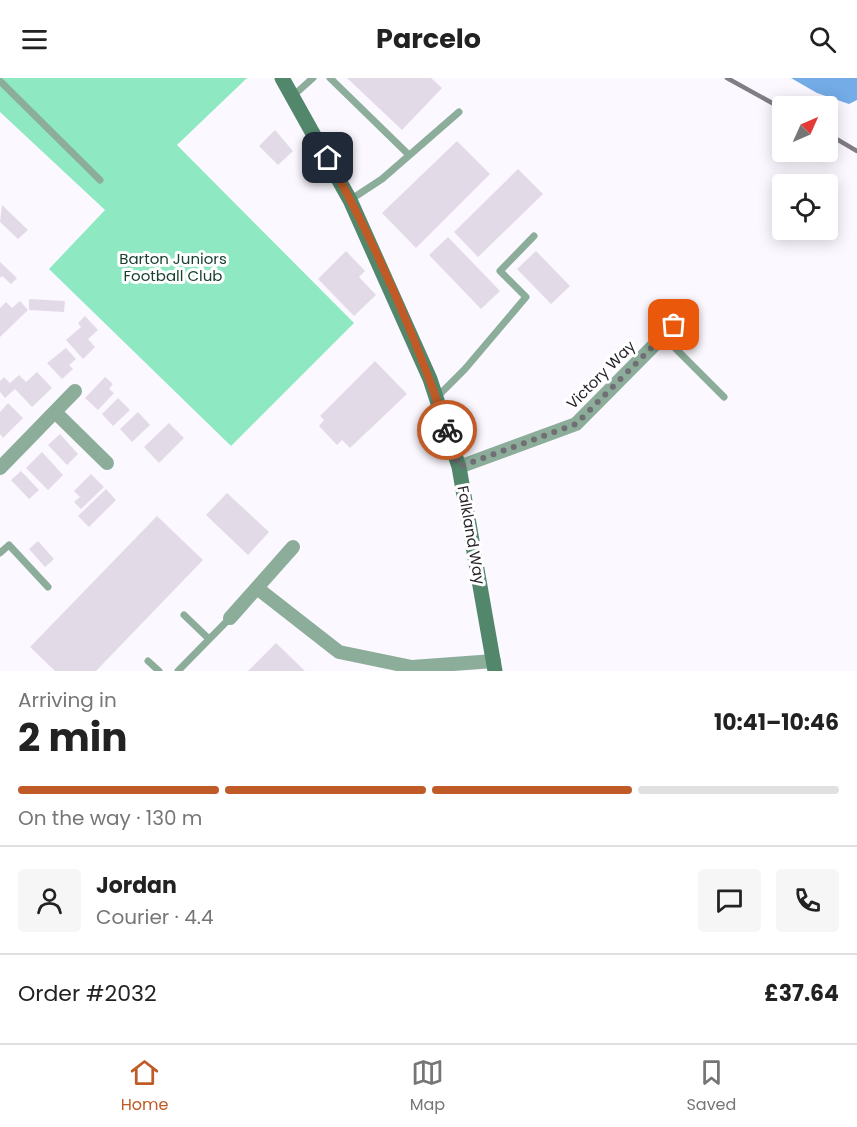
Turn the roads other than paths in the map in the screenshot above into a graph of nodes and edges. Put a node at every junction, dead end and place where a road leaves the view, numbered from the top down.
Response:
1 (282, 78) edge
2 (313, 78) edge
3 (330, 78) edge
4 (0, 81) edge
5 (294, 95) junction
6 (459, 112) dead end
7 (409, 155) junction
8 (100, 180) dead end
9 (350, 200) junction
10 (534, 236) dead end
11 (686, 314) dead end
12 (663, 336) junction
13 (75, 391) dead end
14 (724, 397) dead end
15 (436, 398) junction
16 (55, 412) junction
17 (107, 463) dead end
18 (459, 467) junction
19 (0, 468) edge
20 (292, 547) dead end
21 (0, 553) edge
22 (48, 587) dead end
23 (257, 588) junction
24 (184, 615) dead end
25 (230, 618) joint
26 (209, 639) junction
27 (148, 661) dead end
28 (494, 666) edge
29 (412, 669) edge
30 (159, 671) edge
31 (178, 671) edge

1 - 5 street, Falkland Way
2 - 5 lane
3 - 7 lane
4 - 8 lane
5 - 9 street, Falkland Way
6 - 7 lane
7 - 9 lane
9 - 15 street, Falkland Way
10 - 15 lane
11 - 12 street, Victory Way
12 - 14 lane
12 - 18 street, Victory Way
13 - 16 street
15 - 18 street, Falkland Way
16 - 17 street
16 - 19 street
18 - 28 street, Falkland Way
20 - 23 street
21 - 22 lane
23 - 25 street
23 - 29 street
24 - 26 lane
25 - 26 lane
26 - 31 lane
27 - 30 lane
28 - 29 street

